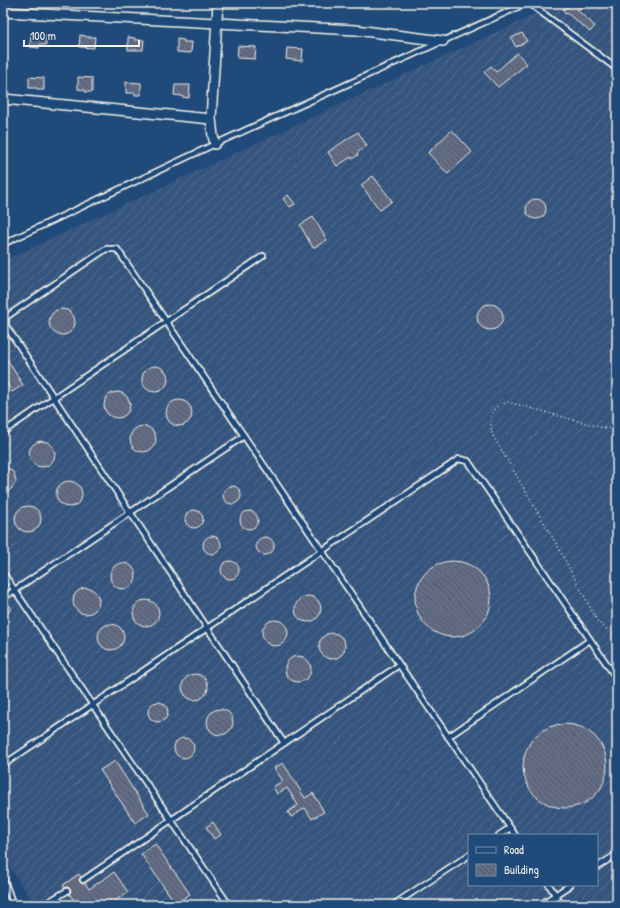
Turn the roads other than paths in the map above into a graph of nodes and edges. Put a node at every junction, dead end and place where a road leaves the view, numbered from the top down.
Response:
1 (218, 3) edge
2 (528, 3) edge
3 (3, 12) edge
4 (217, 22) junction
5 (443, 41) junction
6 (617, 69) edge
7 (3, 99) edge
8 (212, 119) junction
9 (215, 144) junction
10 (3, 244) edge
11 (263, 256) dead end
12 (166, 322) junction
13 (54, 398) junction
14 (3, 432) edge
15 (244, 436) junction
16 (130, 512) junction
17 (322, 551) junction
18 (3, 573) edge
19 (14, 590) junction
20 (3, 598) edge
21 (207, 628) junction
22 (590, 640) junction
23 (399, 665) junction
24 (617, 679) edge
25 (92, 705) junction
26 (448, 737) junction
27 (284, 743) junction
28 (3, 765) edge
29 (171, 820) junction
30 (510, 828) junction
31 (501, 834) edge
32 (514, 834) edge
33 (617, 854) edge
34 (468, 856) edge
35 (598, 866) edge
36 (3, 877) edge
37 (83, 880) dead end
38 (550, 886) edge
39 (569, 886) edge
40 (67, 891) dead end
41 (556, 895) junction
42 (12, 905) edge
43 (43, 905) edge
44 (229, 905) edge
45 (393, 905) edge
46 (540, 905) edge
47 (562, 905) edge

1 - 4 street
2 - 5 lane
2 - 6 lane
3 - 4 street
4 - 5 street
4 - 8 street
5 - 9 lane
7 - 8 street
8 - 9 street
9 - 10 lane
11 - 12 lane
12 - 13 lane
12 - 13 lane
12 - 15 lane
13 - 14 lane
13 - 16 lane
15 - 16 lane
15 - 17 lane
16 - 19 lane
16 - 21 lane
17 - 21 lane
17 - 22 lane
17 - 23 lane
18 - 19 lane
19 - 20 lane
19 - 25 lane
21 - 25 lane
21 - 27 lane
22 - 24 lane
22 - 26 lane
23 - 26 lane
23 - 27 lane
25 - 28 lane
25 - 29 lane
26 - 30 lane
27 - 29 lane
29 - 37 lane
29 - 44 lane
30 - 31 lane
30 - 32 lane
33 - 35 lane
34 - 45 lane
36 - 42 lane
38 - 41 lane
39 - 41 lane
40 - 43 lane
41 - 46 lane
41 - 47 lane

